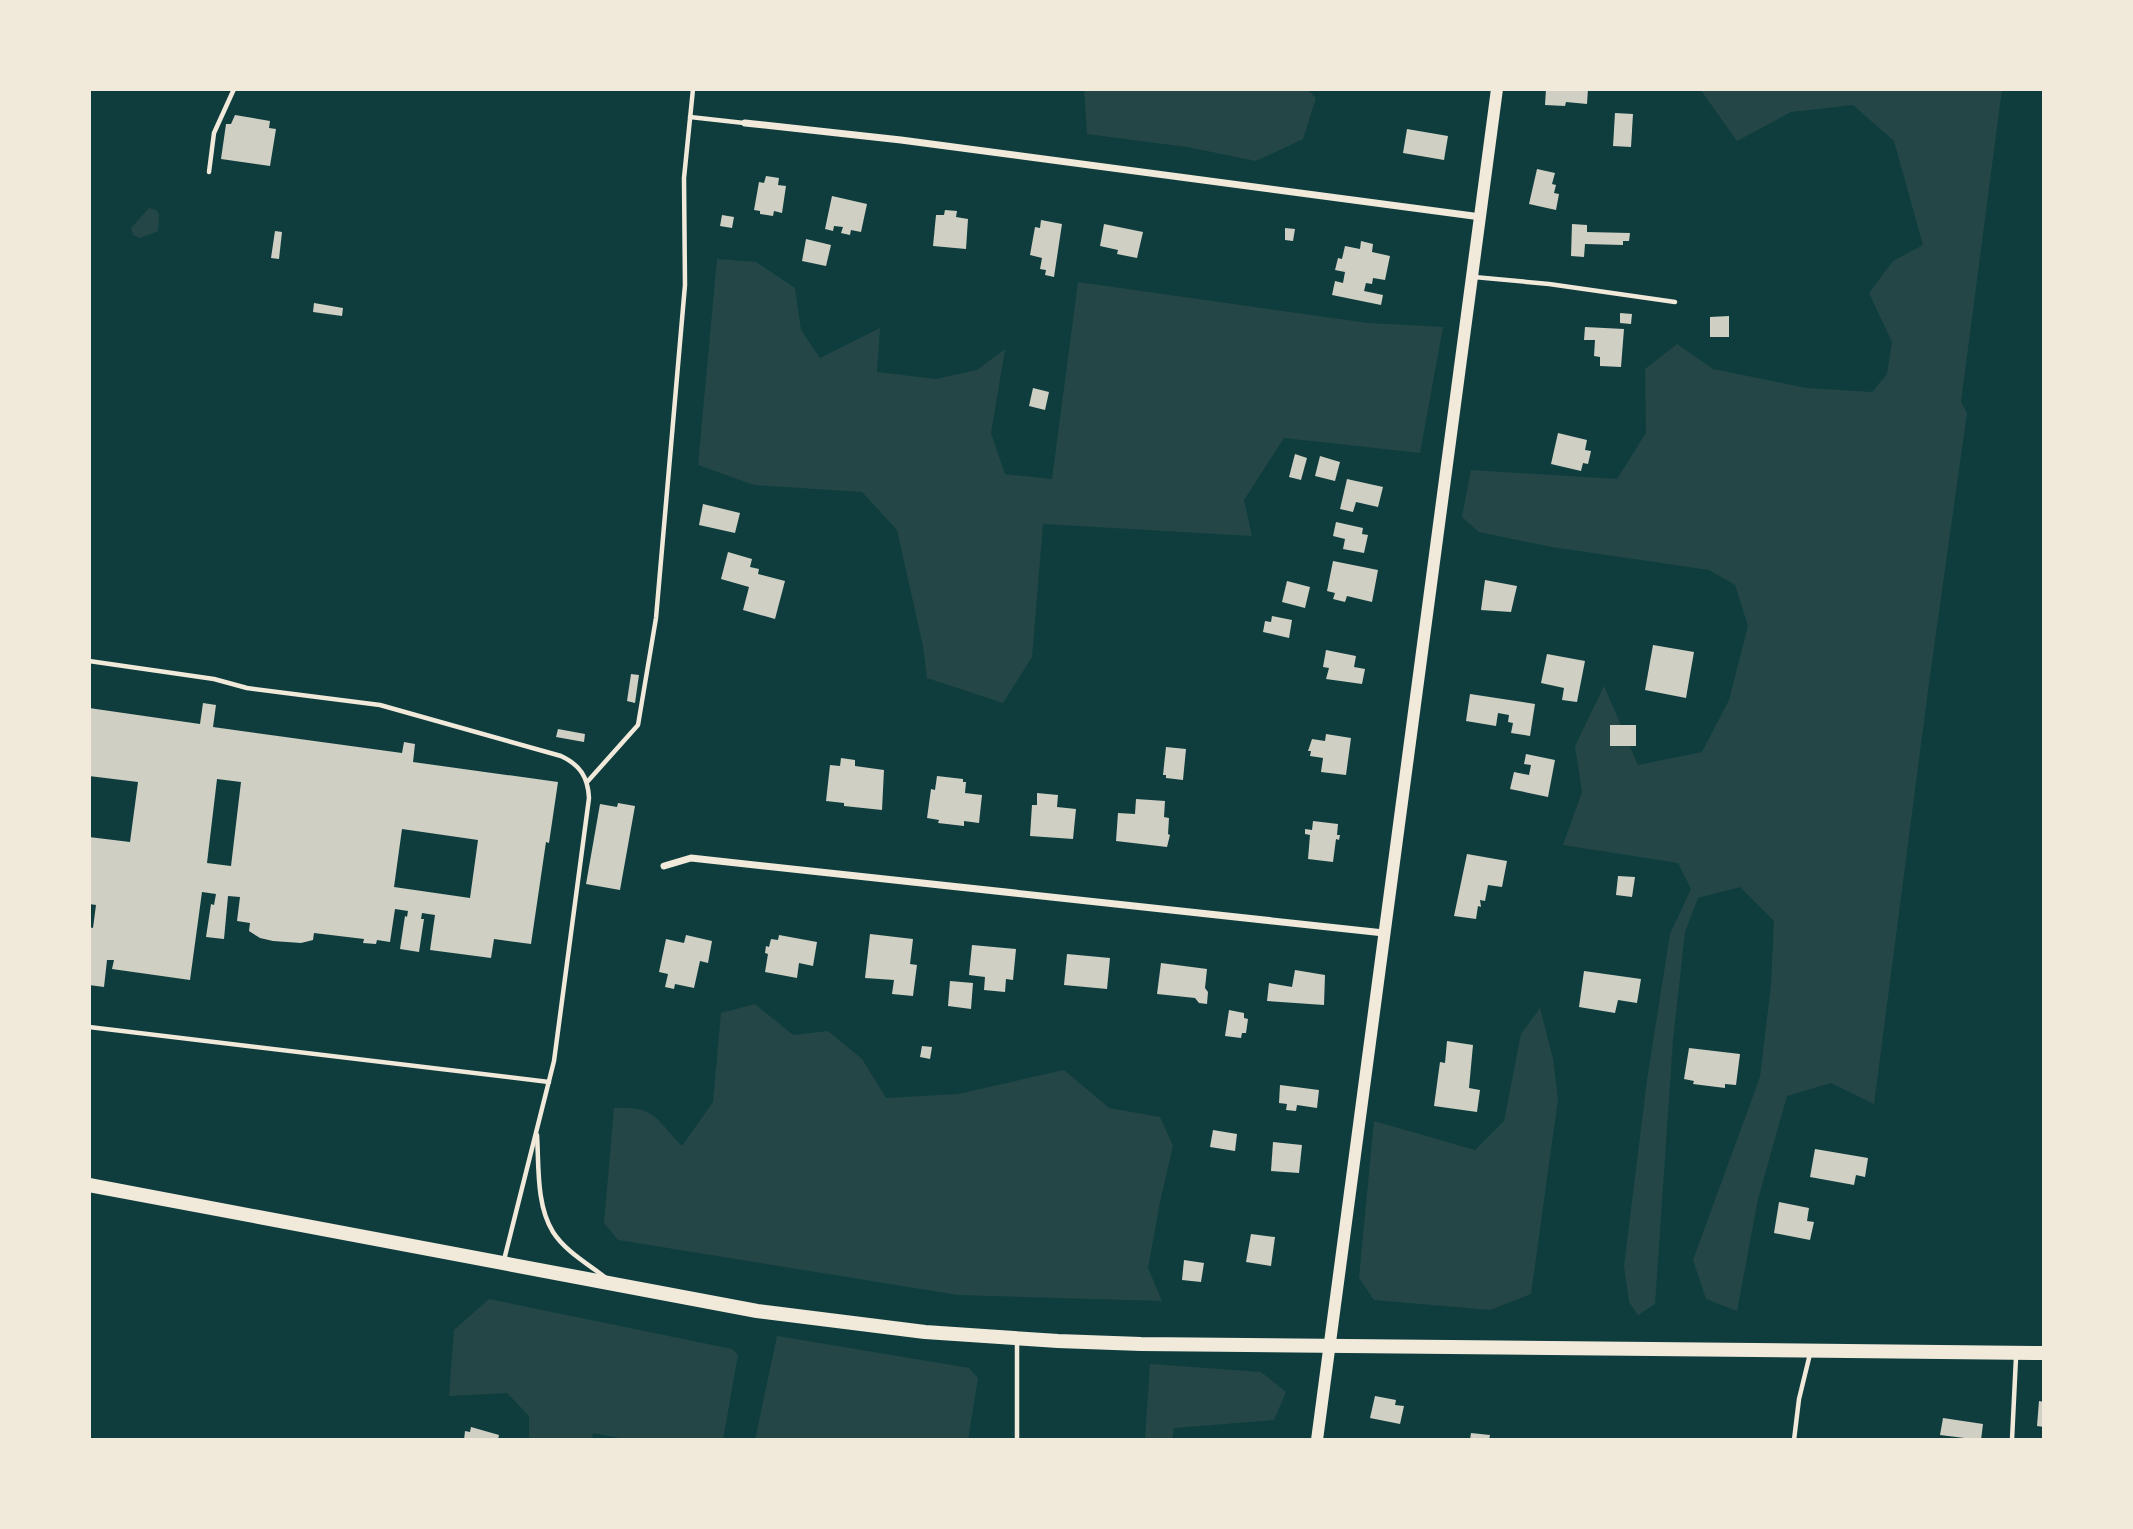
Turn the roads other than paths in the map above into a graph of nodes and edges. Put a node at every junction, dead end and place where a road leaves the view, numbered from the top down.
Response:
1 (234, 89) edge
2 (693, 89) edge
3 (1497, 89) edge
4 (690, 117) junction
5 (745, 123) joint
6 (209, 172) dead end
7 (1481, 217) junction
8 (1473, 277) junction
9 (1675, 302) dead end
10 (89, 661) edge
11 (587, 781) junction
12 (664, 866) dead end
13 (1384, 933) junction
14 (89, 1027) edge
15 (549, 1082) junction
16 (537, 1131) junction
17 (89, 1185) edge
18 (503, 1263) junction
19 (616, 1284) junction
20 (1017, 1339) junction
21 (1329, 1345) junction
22 (1811, 1350) junction
23 (2017, 1352) junction
24 (2044, 1353) edge
25 (1017, 1440) edge
26 (1317, 1440) edge
27 (1794, 1440) edge
28 (2012, 1440) edge

1 - 6 lane
2 - 4 lane
3 - 7 main road
4 - 5 lane
4 - 11 lane
5 - 7 street
7 - 8 main road
8 - 9 lane
8 - 13 main road
10 - 11 lane
11 - 15 lane
12 - 13 street
13 - 21 main road
14 - 15 lane
15 - 16 lane
16 - 18 lane
16 - 19 lane
17 - 18 main road
18 - 19 main road
19 - 20 main road
20 - 21 main road
20 - 25 lane
21 - 22 main road
21 - 26 main road
22 - 23 main road
22 - 27 lane
23 - 24 main road
23 - 28 lane

